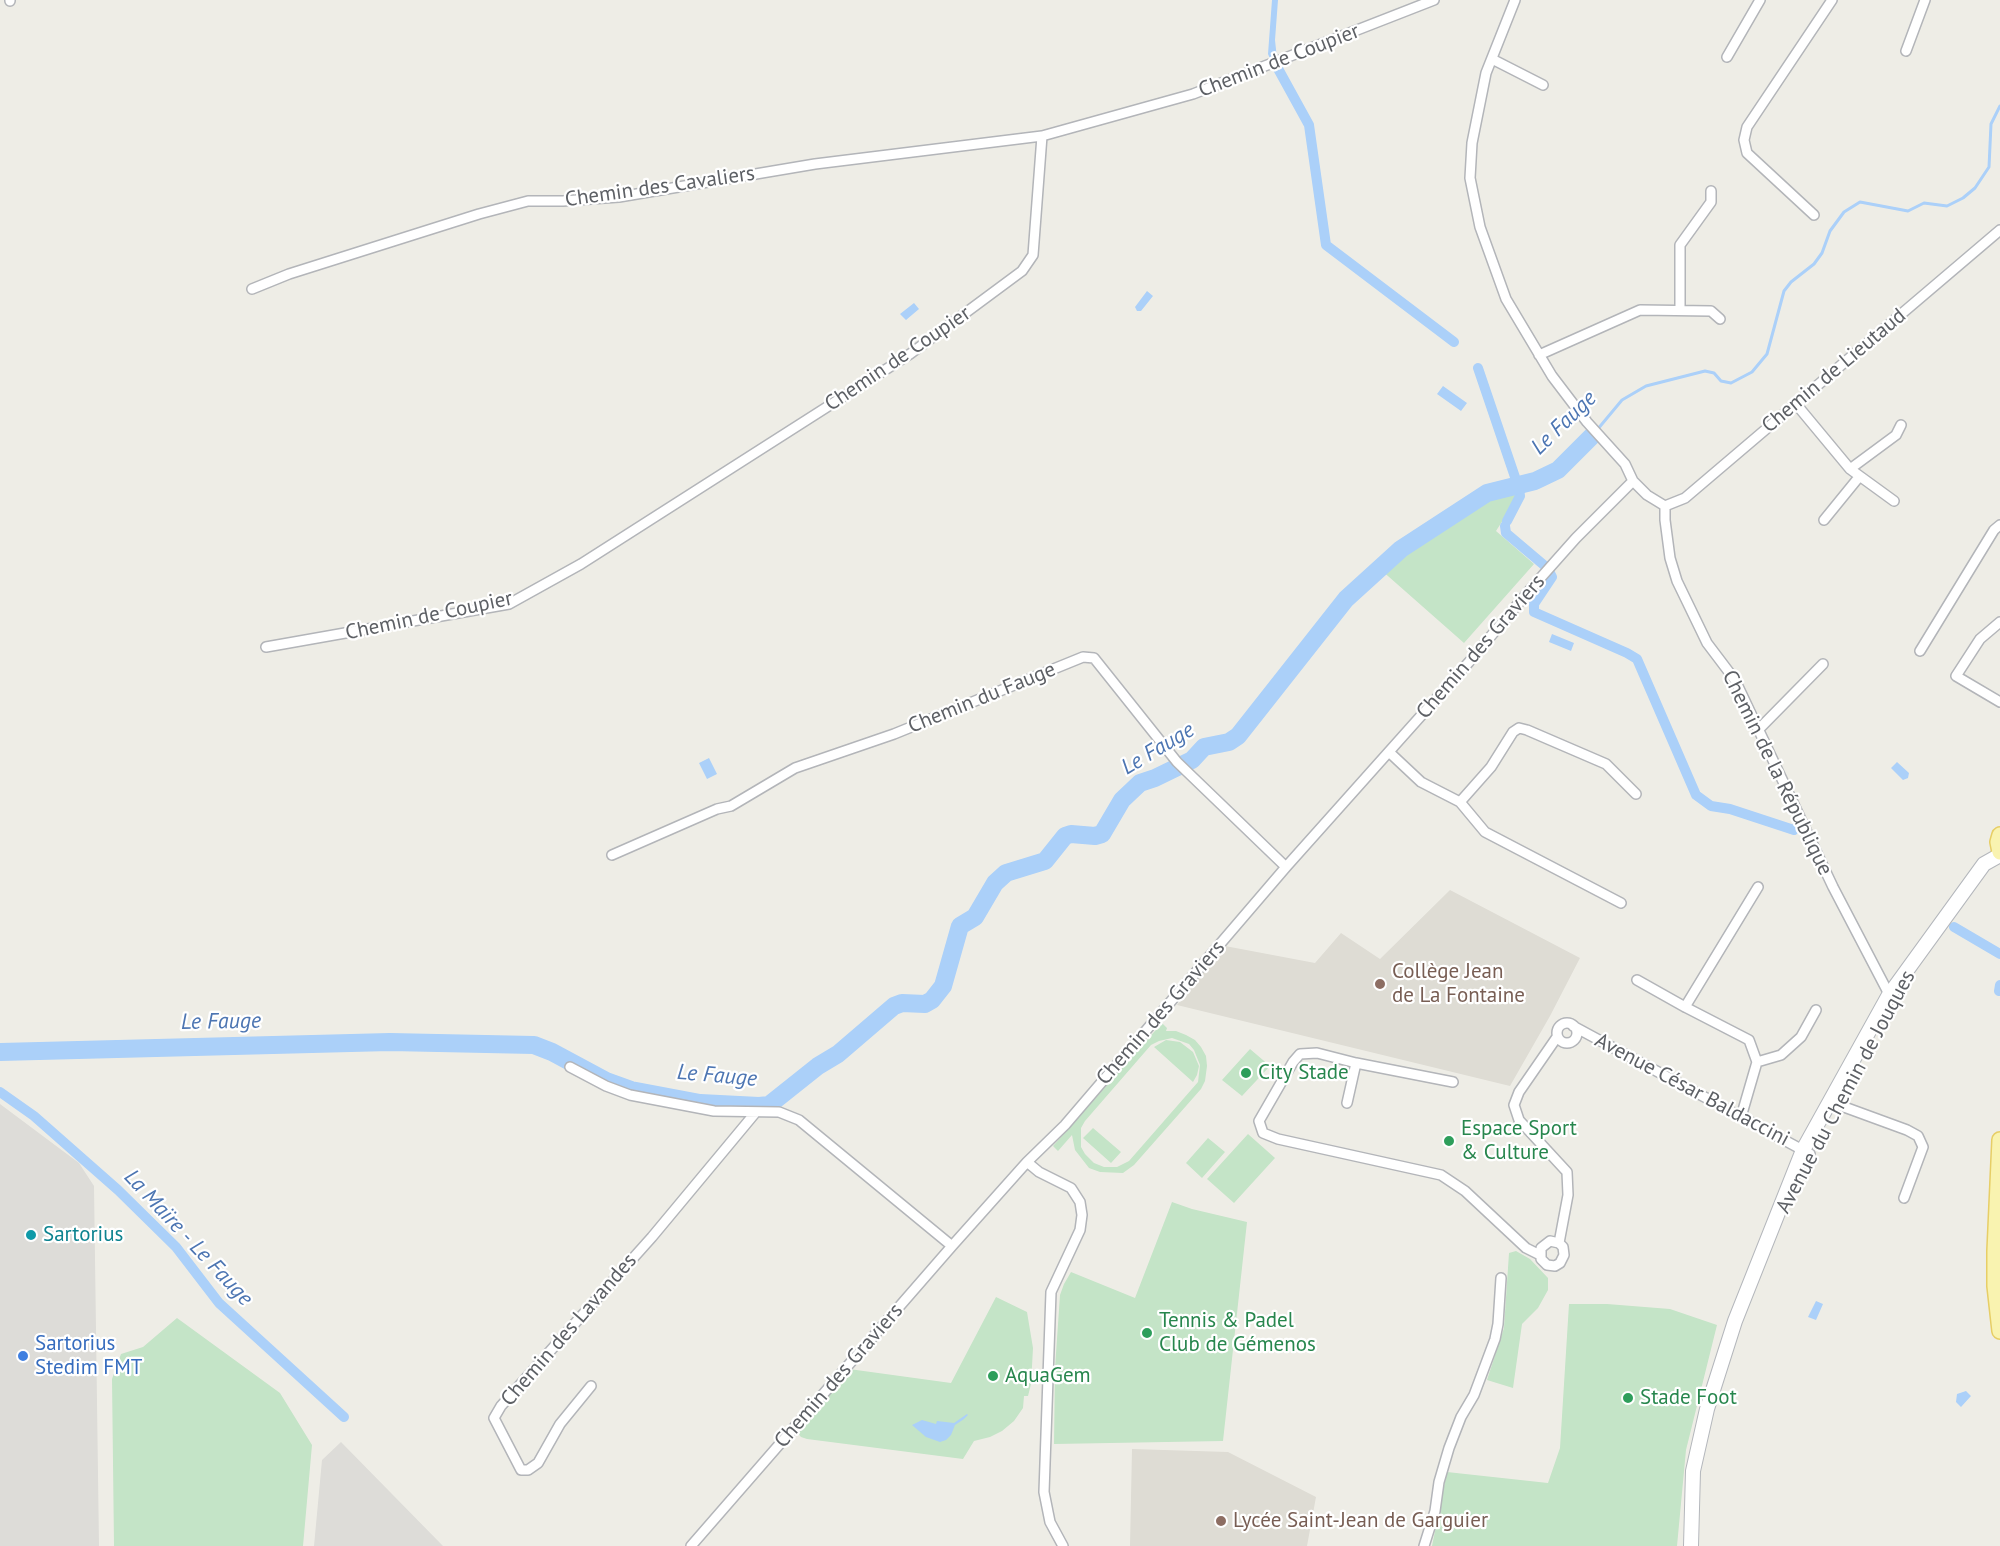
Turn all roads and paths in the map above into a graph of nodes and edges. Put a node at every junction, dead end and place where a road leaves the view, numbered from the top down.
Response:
1 (1434, 0) edge
2 (1515, 0) edge
3 (1760, 0) edge
4 (1832, 0) edge
5 (1925, 0) edge
6 (1906, 51) dead end
7 (1726, 57) dead end
8 (1492, 59) junction
9 (1543, 85) dead end
10 (1042, 136) junction
11 (1711, 191) dead end
12 (1814, 215) dead end
13 (2000, 230) edge
14 (252, 289) dead end
15 (1680, 310) junction
16 (1720, 319) dead end
17 (1539, 355) junction
18 (1796, 404) junction
19 (1901, 425) dead end
20 (1850, 469) junction
21 (1859, 477) junction
22 (1633, 481) junction
23 (1894, 501) dead end
24 (1665, 506) junction
25 (1824, 520) dead end
26 (2000, 525) edge
27 (2000, 622) edge
28 (266, 647) dead end
29 (1920, 651) dead end
30 (1823, 664) dead end
31 (2000, 702) edge
32 (1759, 729) junction
33 (1389, 752) junction
34 (1636, 794) dead end
35 (1460, 802) junction
36 (2000, 835) edge
37 (2000, 854) edge
38 (612, 855) dead end
39 (1286, 867) junction
40 (1758, 887) dead end
41 (1621, 903) dead end
42 (1637, 980) dead end
43 (1890, 998) junction
44 (1685, 1007) junction
45 (1816, 1010) dead end
46 (1573, 1026) junction
47 (1557, 1037) junction
48 (1757, 1062) junction
49 (1356, 1063) junction
50 (570, 1067) dead end
51 (1453, 1082) dead end
52 (1347, 1102) dead end
53 (1836, 1104) junction
54 (756, 1112) junction
55 (1741, 1117) junction
56 (2000, 1140) edge
57 (1807, 1152) junction
58 (1027, 1162) junction
59 (1904, 1198) dead end
60 (1559, 1243) junction
61 (952, 1246) junction
62 (1540, 1255) junction
63 (1501, 1278) dead end
64 (2000, 1331) edge
65 (591, 1386) dead end
66 (691, 1546) edge
67 (1063, 1546) edge
68 (1424, 1546) edge
69 (1691, 1546) edge

1 - 10 street, Chemin de Coupier
2 - 8 street
3 - 7 street
4 - 12 street
5 - 6 street
8 - 9 street
8 - 17 street
10 - 14 street, Chemin des Cavaliers
10 - 28 street, Chemin de Coupier
11 - 15 street
13 - 18 street, Chemin de Lieutaud
15 - 16 street
15 - 17 street
17 - 22 street
18 - 20 street
18 - 24 street, Chemin de Lieutaud
19 - 20 street
20 - 21 street
21 - 23 street
21 - 25 street
22 - 24 street
22 - 33 street, Chemin des Graviers
24 - 32 street, Chemin de la République
26 - 29 street
27 - 31 street
30 - 32 street
32 - 43 street, Chemin de la République
33 - 35 street
33 - 39 street, Chemin des Graviers
34 - 35 street
35 - 41 street
36 - 37 main road
37 - 43 main road, Avenue du Chemin de Jouques
38 - 39 street, Chemin du Fauge
39 - 58 street, Chemin des Graviers
40 - 44 street
42 - 44 street
43 - 53 main road, Avenue du Chemin de Jouques
43 - 57 main road, Avenue du Chemin de Jouques
44 - 48 street
45 - 48 street
46 - 47 street, Avenue César Baldaccini
46 - 47 street, Avenue César Baldaccini
46 - 55 street, Avenue César Baldaccini
47 - 60 street
48 - 55 street
49 - 51 street
49 - 52 street
49 - 62 street
50 - 54 street
53 - 57 main road, Avenue du Chemin de Jouques
53 - 59 street
54 - 61 street
54 - 65 street, Chemin des Lavandes
55 - 57 street, Avenue César Baldaccini
56 - 64 main road
57 - 69 main road, Avenue du Chemin de Jouques
58 - 61 street, Chemin des Graviers
58 - 67 street
60 - 62 street
60 - 62 street
61 - 66 street, Chemin des Graviers
63 - 68 street

